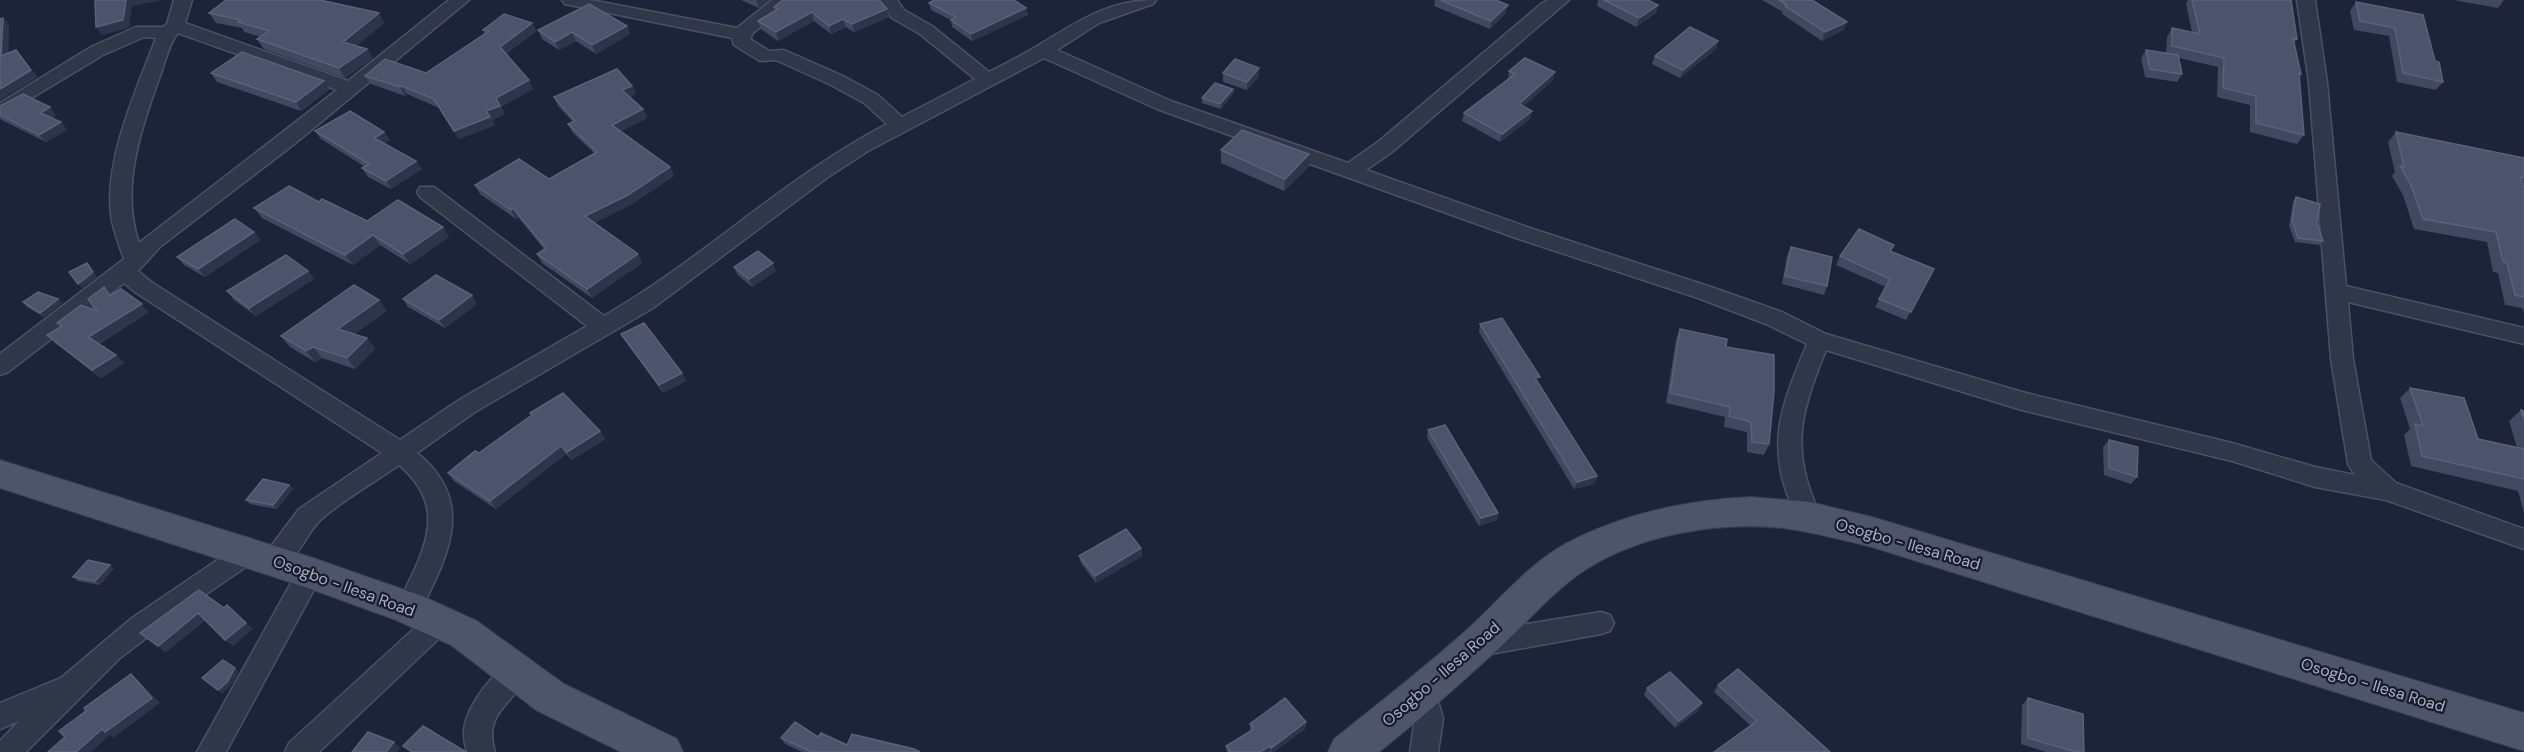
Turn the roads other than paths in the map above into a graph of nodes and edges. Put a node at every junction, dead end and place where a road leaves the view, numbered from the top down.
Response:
1 (183, 0) edge
2 (460, 0) edge
3 (571, 0) edge
4 (783, 0) edge
5 (888, 0) edge
6 (1147, 0) edge
7 (1560, 0) edge
8 (2306, 0) edge
9 (1120, 6) edge
10 (171, 30) junction
11 (741, 35) junction
12 (1043, 51) junction
13 (988, 80) junction
14 (351, 89) junction
15 (0, 111) edge
16 (900, 126) junction
17 (1351, 171) junction
18 (427, 192) dead end
19 (130, 266) junction
20 (2338, 292) junction
21 (603, 326) junction
22 (2524, 336) edge
23 (1819, 340) junction
24 (0, 366) edge
25 (400, 453) junction
26 (2355, 473) junction
27 (0, 474) edge
28 (1809, 517) junction
29 (2524, 539) edge
30 (261, 557) junction
31 (310, 573) junction
32 (424, 615) junction
33 (1601, 623) dead end
34 (1476, 645) junction
35 (517, 672) junction
36 (72, 686) junction
37 (1424, 692) junction
38 (0, 716) edge
39 (2524, 732) edge
40 (8, 750) edge
41 (657, 751) edge
42 (211, 752) edge
43 (299, 752) edge
44 (481, 752) edge
45 (1348, 752) edge
46 (1424, 752) edge

1 - 10 street
2 - 14 street
3 - 11 street
4 - 11 street
5 - 13 street
6 - 9 street
7 - 17 street
8 - 20 street
9 - 12 street
10 - 14 street
10 - 15 street
10 - 19 street
11 - 16 street
12 - 13 street
12 - 17 street
13 - 16 street
14 - 19 street
16 - 21 street
17 - 23 street
18 - 21 street
19 - 24 street
19 - 25 street
20 - 22 street
20 - 26 street
21 - 25 street
23 - 26 street
23 - 28 street
25 - 30 street
25 - 32 street
26 - 29 street
27 - 30 main road, Osogbo - Ilesa Road
28 - 34 main road, Osogbo - Ilesa Road
28 - 39 main road, Osogbo - Ilesa Road
30 - 31 main road, Osogbo - Ilesa Road
30 - 36 street
31 - 32 main road, Osogbo - Ilesa Road
31 - 42 street
32 - 35 main road, Osogbo - Ilesa Road
32 - 43 street
33 - 34 street
34 - 37 main road, Osogbo - Ilesa Road
35 - 41 main road, Osogbo - Ilesa Road
35 - 44 street
36 - 38 street
36 - 40 street
37 - 45 main road, Osogbo - Ilesa Road
37 - 46 street

